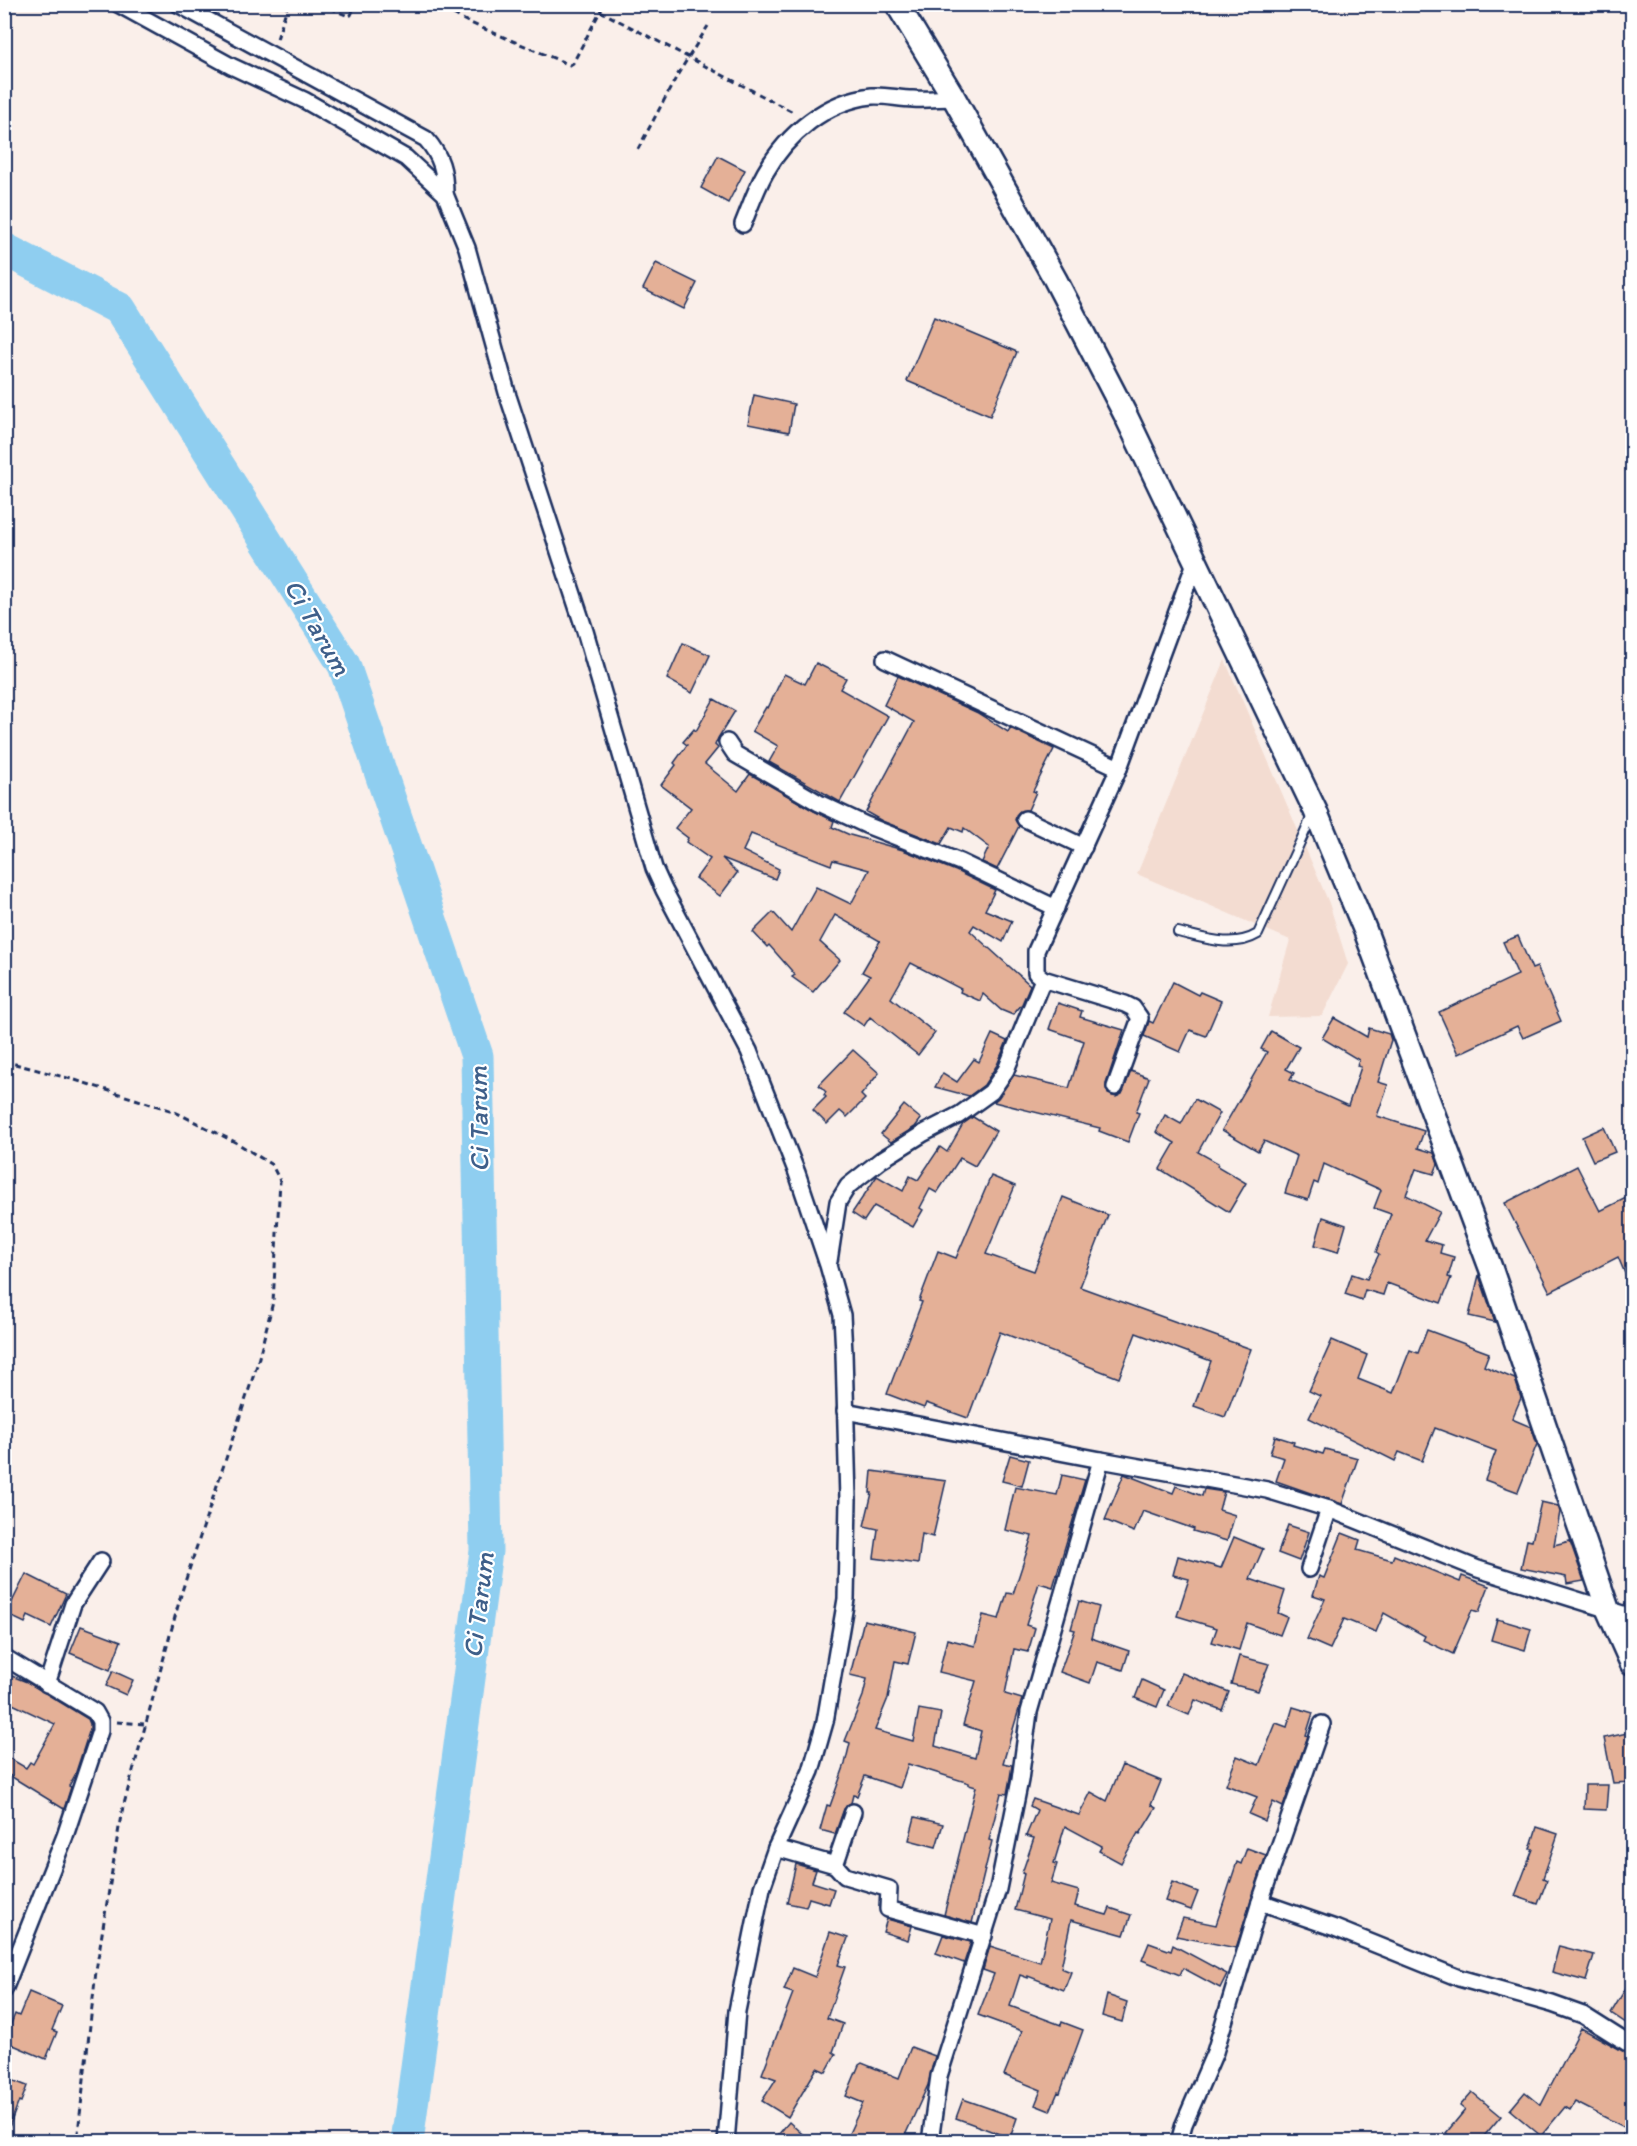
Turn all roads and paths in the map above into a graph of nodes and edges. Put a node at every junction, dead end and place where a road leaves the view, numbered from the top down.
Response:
1 (118, 4) edge
2 (178, 4) edge
3 (288, 4) edge
4 (321, 4) edge
5 (356, 4) edge
6 (435, 4) edge
7 (604, 4) edge
8 (897, 4) edge
9 (600, 11) junction
10 (708, 27) dead end
11 (271, 54) junction
12 (688, 57) junction
13 (954, 98) junction
14 (809, 121) junction
15 (638, 149) dead end
16 (445, 194) junction
17 (743, 224) dead end
18 (1196, 563) junction
19 (885, 659) dead end
20 (727, 742) dead end
21 (1119, 768) junction
22 (1315, 810) junction
23 (1025, 819) dead end
24 (1084, 848) junction
25 (1056, 908) junction
26 (1178, 932) dead end
27 (1043, 980) junction
28 (4, 1062) edge
29 (1115, 1087) dead end
30 (828, 1265) junction
31 (845, 1411) junction
32 (1101, 1460) junction
33 (1329, 1509) junction
34 (101, 1561) dead end
35 (1309, 1569) dead end
36 (1608, 1610) junction
37 (1632, 1617) edge
38 (4, 1657) edge
39 (1632, 1664) edge
40 (47, 1684) junction
41 (100, 1721) junction
42 (145, 1724) junction
43 (1323, 1724) dead end
44 (853, 1812) dead end
45 (776, 1848) junction
46 (835, 1865) junction
47 (1260, 1902) junction
48 (984, 1936) junction
49 (4, 1990) edge
50 (1632, 2046) edge
51 (1632, 2137) edge
52 (77, 2142) edge
53 (726, 2142) edge
54 (930, 2142) edge
55 (1179, 2142) edge
56 (1629, 2142) edge

1 - 16 street
2 - 11 street
3 - 11 path
4 - 5 path
6 - 9 path
7 - 9 path
8 - 13 main road
9 - 12 path
10 - 12 path
11 - 16 street
12 - 14 path
12 - 15 path
13 - 14 street
13 - 18 main road
14 - 17 street
16 - 30 street
18 - 21 street
18 - 22 main road
19 - 21 street
20 - 25 street
21 - 24 street
22 - 26 lane
22 - 36 main road
23 - 24 street
24 - 25 street
25 - 27 street
27 - 29 street
27 - 30 street
28 - 42 path
30 - 31 street
31 - 32 street
31 - 45 street
32 - 33 street
32 - 48 street
33 - 35 street
33 - 36 street
34 - 40 street
36 - 37 street
36 - 39 main road
38 - 40 street
40 - 41 street
41 - 42 path
41 - 49 street
42 - 52 path
43 - 47 street
44 - 46 street
45 - 46 street
45 - 53 street
46 - 48 street
47 - 50 street
47 - 55 street
48 - 54 street
51 - 56 street

